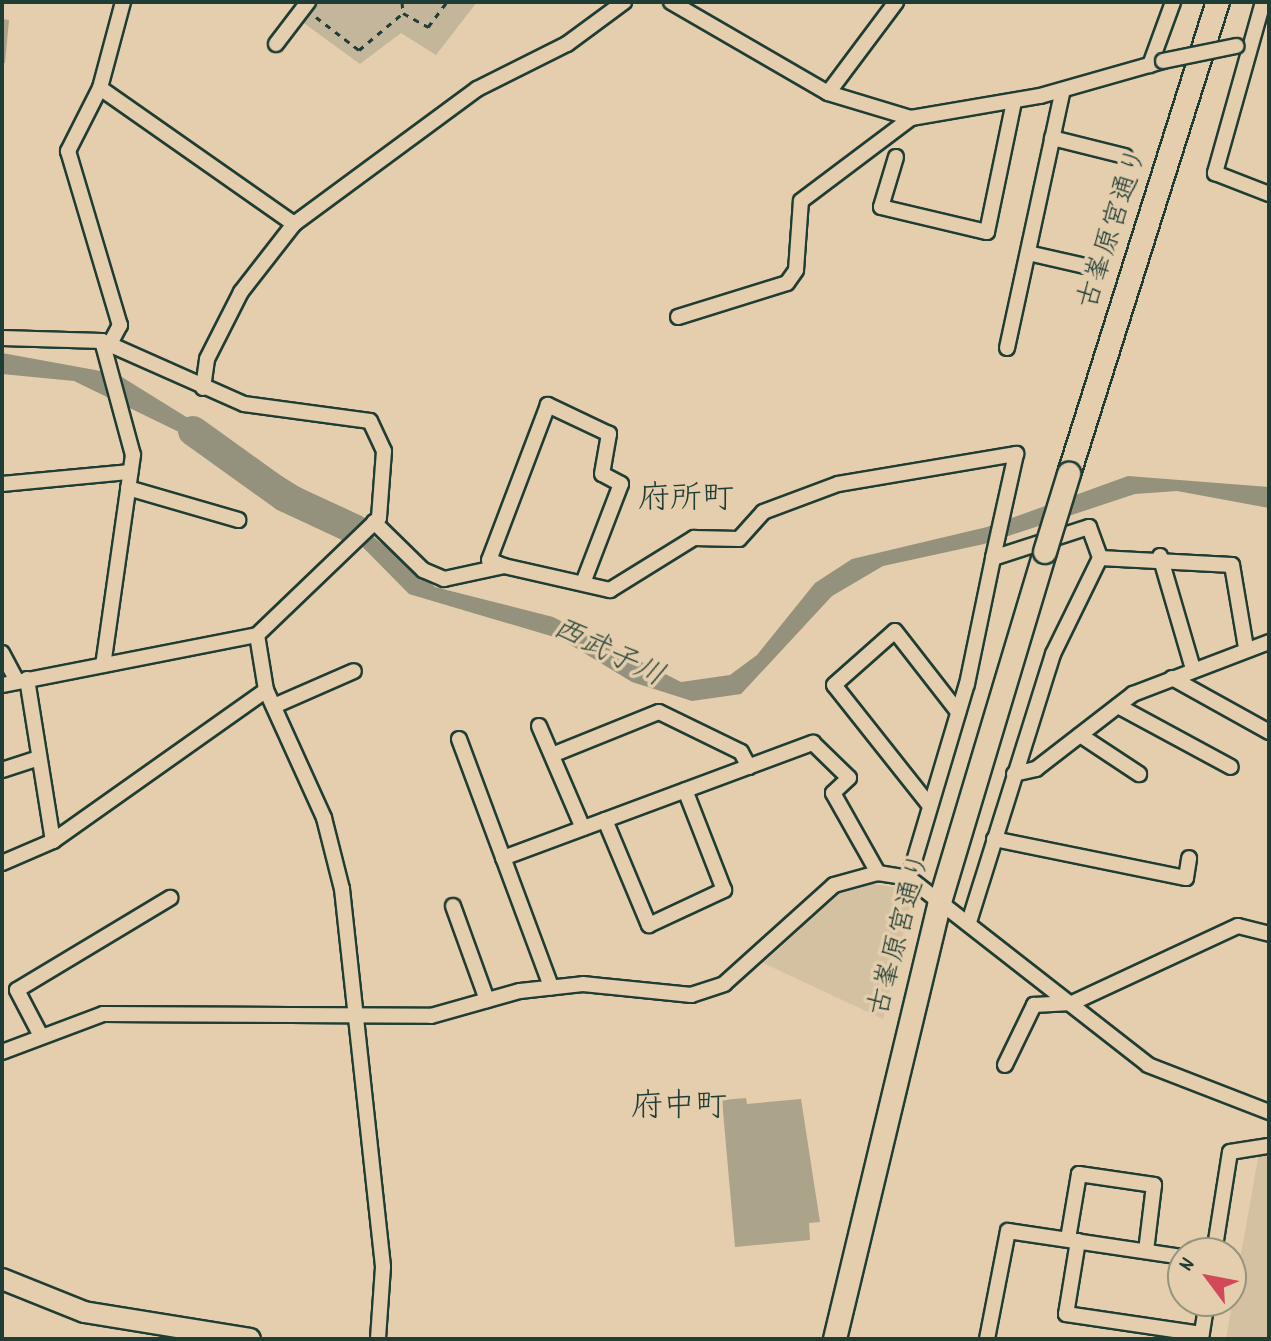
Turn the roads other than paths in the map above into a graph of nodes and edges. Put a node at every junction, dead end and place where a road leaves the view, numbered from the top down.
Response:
1 (123, 2) edge
2 (308, 2) edge
3 (624, 2) edge
4 (671, 2) edge
5 (896, 2) edge
6 (1173, 2) edge
7 (1218, 2) edge
8 (1263, 2) edge
9 (1269, 38) edge
10 (1252, 42) junction
11 (276, 44) dead end
12 (1156, 63) junction
13 (100, 88) junction
14 (1063, 90) junction
15 (828, 93) junction
16 (1014, 102) junction
17 (911, 118) junction
18 (1052, 138) junction
19 (1125, 156) dead end
20 (896, 157) dead end
21 (1269, 194) edge
22 (294, 224) junction
23 (1028, 253) junction
24 (1085, 266) dead end
25 (678, 317) dead end
26 (2, 338) edge
27 (106, 342) junction
28 (1007, 348) dead end
29 (203, 388) junction
30 (129, 480) junction
31 (2, 484) edge
32 (238, 520) dead end
33 (374, 522) junction
34 (1160, 556) junction
35 (993, 558) junction
36 (1100, 558) junction
37 (504, 566) junction
38 (583, 583) junction
39 (257, 635) junction
40 (1269, 642) edge
41 (1246, 648) junction
42 (2, 653) edge
43 (103, 665) junction
44 (1193, 669) junction
45 (354, 671) dead end
46 (1172, 678) junction
47 (15, 682) edge
48 (266, 690) junction
49 (274, 706) junction
50 (1118, 706) junction
51 (958, 712) junction
52 (539, 726) dead end
53 (1269, 732) edge
54 (1080, 735) junction
55 (459, 739) dead end
56 (552, 755) junction
57 (38, 758) junction
58 (749, 767) junction
59 (1231, 767) dead end
60 (2, 770) edge
61 (1014, 774) junction
62 (1139, 774) dead end
63 (685, 790) junction
64 (930, 806) junction
65 (605, 820) junction
66 (583, 828) junction
67 (994, 839) junction
68 (53, 841) junction
69 (503, 858) junction
70 (1189, 858) dead end
71 (2, 863) edge
72 (878, 873) junction
73 (909, 878) junction
74 (170, 898) dead end
75 (940, 902) junction
76 (453, 906) dead end
77 (969, 922) junction
78 (1269, 934) edge
79 (551, 987) junction
80 (487, 1000) junction
81 (1072, 1003) junction
82 (354, 1013) junction
83 (41, 1036) junction
84 (2, 1052) edge
85 (1005, 1065) dead end
86 (1269, 1112) edge
87 (1269, 1146) edge
88 (1217, 1237) edge
89 (1073, 1240) junction
90 (1146, 1251) junction
91 (1167, 1254) edge
92 (2, 1279) edge
93 (1204, 1317) edge
94 (173, 1333) edge
95 (1201, 1337) edge
96 (250, 1339) edge
97 (378, 1339) edge
98 (835, 1339) edge
99 (987, 1339) edge

1 - 13 street
2 - 11 street
3 - 22 street
4 - 15 street
5 - 15 street
6 - 12 street
7 - 75 main road, 古峯原宮通り, bridge
8 - 10 street
9 - 10 street
10 - 12 street, bridge
10 - 21 street
12 - 14 street
13 - 22 street
13 - 27 street
14 - 16 street
14 - 18 street
15 - 17 street
16 - 17 street
16 - 20 street
17 - 25 street
18 - 19 street
18 - 23 street
22 - 29 street
23 - 24 street
23 - 28 street
26 - 27 street
27 - 29 street
27 - 30 street
29 - 33 street
30 - 31 street
30 - 32 street
30 - 43 street
33 - 37 street
33 - 39 street
34 - 36 street
34 - 41 street
34 - 44 street
35 - 36 street
35 - 38 street
35 - 51 street
36 - 61 street
37 - 38 street
37 - 38 street
39 - 43 street
39 - 48 street
40 - 41 street
41 - 44 street
42 - 47 street
43 - 47 street
44 - 46 street
45 - 49 street
46 - 50 street
46 - 53 street
47 - 57 street
48 - 49 street
48 - 68 street
49 - 82 street
50 - 54 street
50 - 59 street
51 - 64 street
51 - 64 street
52 - 56 street
54 - 61 street
54 - 62 street
55 - 69 street
56 - 58 street
56 - 66 street
57 - 60 street
57 - 68 street
58 - 63 street
58 - 72 street
61 - 67 street
63 - 65 street
63 - 65 street
64 - 73 street
65 - 66 street
66 - 69 street
67 - 70 street
67 - 77 street
68 - 71 street
69 - 79 street
72 - 73 street
72 - 79 street
73 - 75 street
74 - 83 street
75 - 77 street
75 - 98 main road, 古峯原宮通り
76 - 80 street
77 - 81 street
78 - 81 street
79 - 80 street
80 - 82 street
81 - 85 street
81 - 86 street
82 - 83 street
82 - 97 street
83 - 84 street
87 - 88 street
89 - 90 street
89 - 90 street
89 - 95 street
89 - 99 street
90 - 91 street
92 - 94 street
93 - 95 street
94 - 96 street

